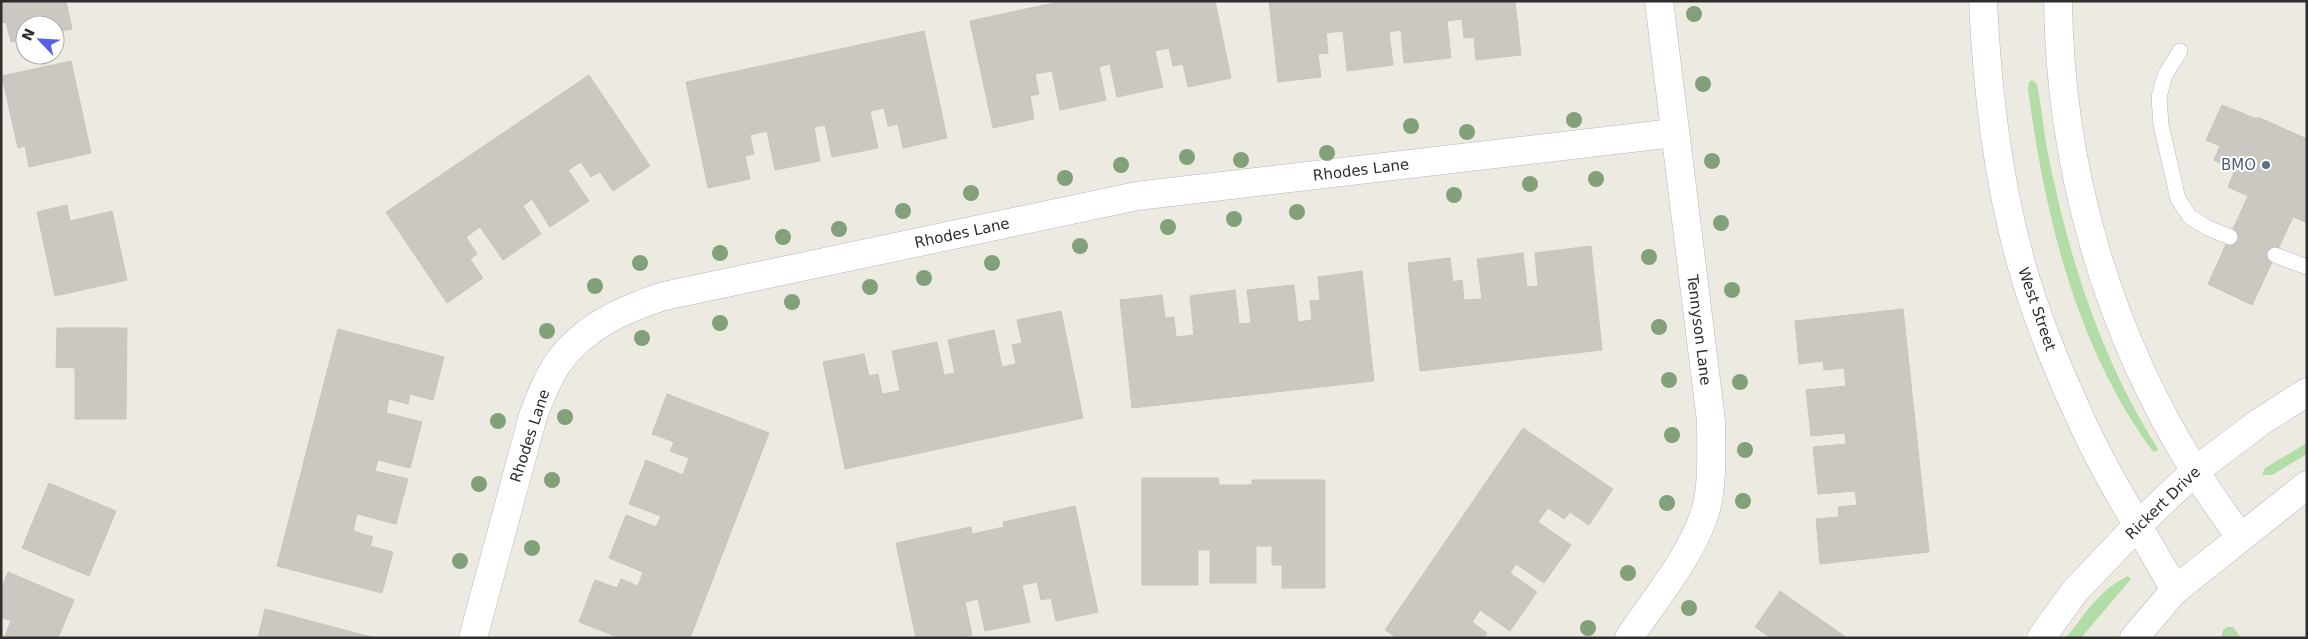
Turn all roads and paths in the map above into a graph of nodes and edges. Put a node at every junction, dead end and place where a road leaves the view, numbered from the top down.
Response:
1 (1659, 1) edge
2 (1983, 1) edge
3 (2058, 1) edge
4 (2180, 51) dead end
5 (1674, 133) junction
6 (2230, 236) dead end
7 (2275, 255) dead end
8 (2307, 267) edge
9 (2307, 392) edge
10 (2195, 471) junction
11 (2307, 485) edge
12 (2138, 525) junction
13 (2240, 537) junction
14 (2175, 590) junction
15 (473, 638) edge
16 (1629, 638) edge
17 (2041, 638) edge
18 (2134, 638) edge

1 - 5 street, Tennyson Lane
2 - 12 street, West Street
3 - 10 street
4 - 6 lane
5 - 15 street, Rhodes Lane
5 - 16 street, Tennyson Lane
7 - 8 lane
9 - 10 street, Rickert Drive
10 - 12 street, Rickert Drive
10 - 13 street
11 - 13 street
12 - 14 street, West Street
12 - 17 street, Rickert Drive
13 - 14 street
14 - 18 street

